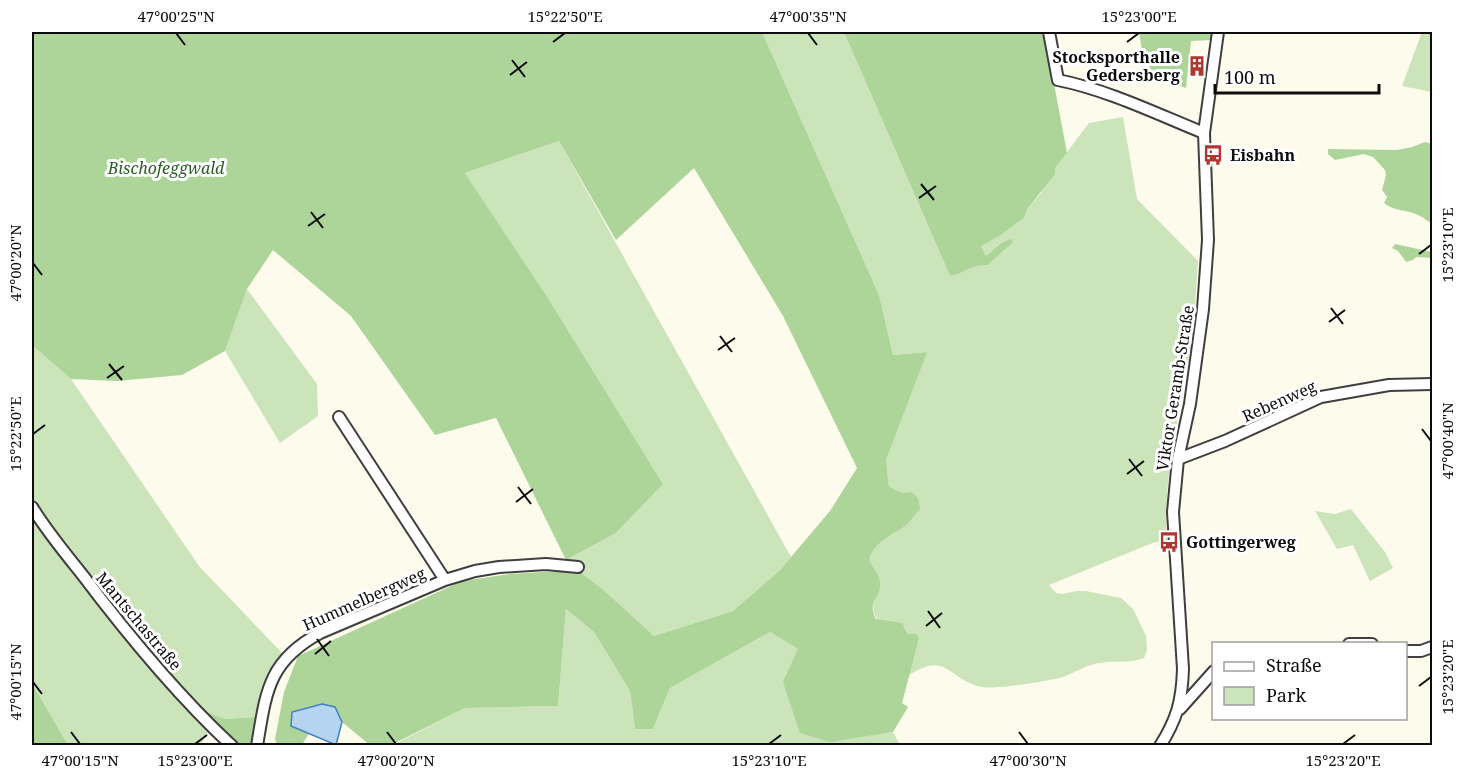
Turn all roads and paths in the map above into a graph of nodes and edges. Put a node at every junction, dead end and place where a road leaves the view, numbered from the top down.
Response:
1 (1049, 32) edge
2 (1218, 32) edge
3 (1204, 133) junction
4 (1432, 384) edge
5 (339, 417) dead end
6 (1178, 459) junction
7 (32, 507) edge
8 (578, 567) dead end
9 (445, 580) junction
10 (1432, 647) edge
11 (1407, 651) edge
12 (1212, 673) edge
13 (1178, 712) junction
14 (232, 746) edge
15 (257, 746) edge
16 (1160, 746) edge

1 - 3 street
2 - 3 street, Viktor Geramb-Straße
3 - 6 street, Viktor Geramb-Straße
4 - 6 street, Rebenweg
5 - 9 street, Hummelbergweg
6 - 13 street, Viktor Geramb-Straße
7 - 14 street, Mantschastraße
8 - 9 street, Hummelbergweg
9 - 15 street, Hummelbergweg
10 - 11 street
12 - 13 street
13 - 16 street, Viktor Geramb-Straße

